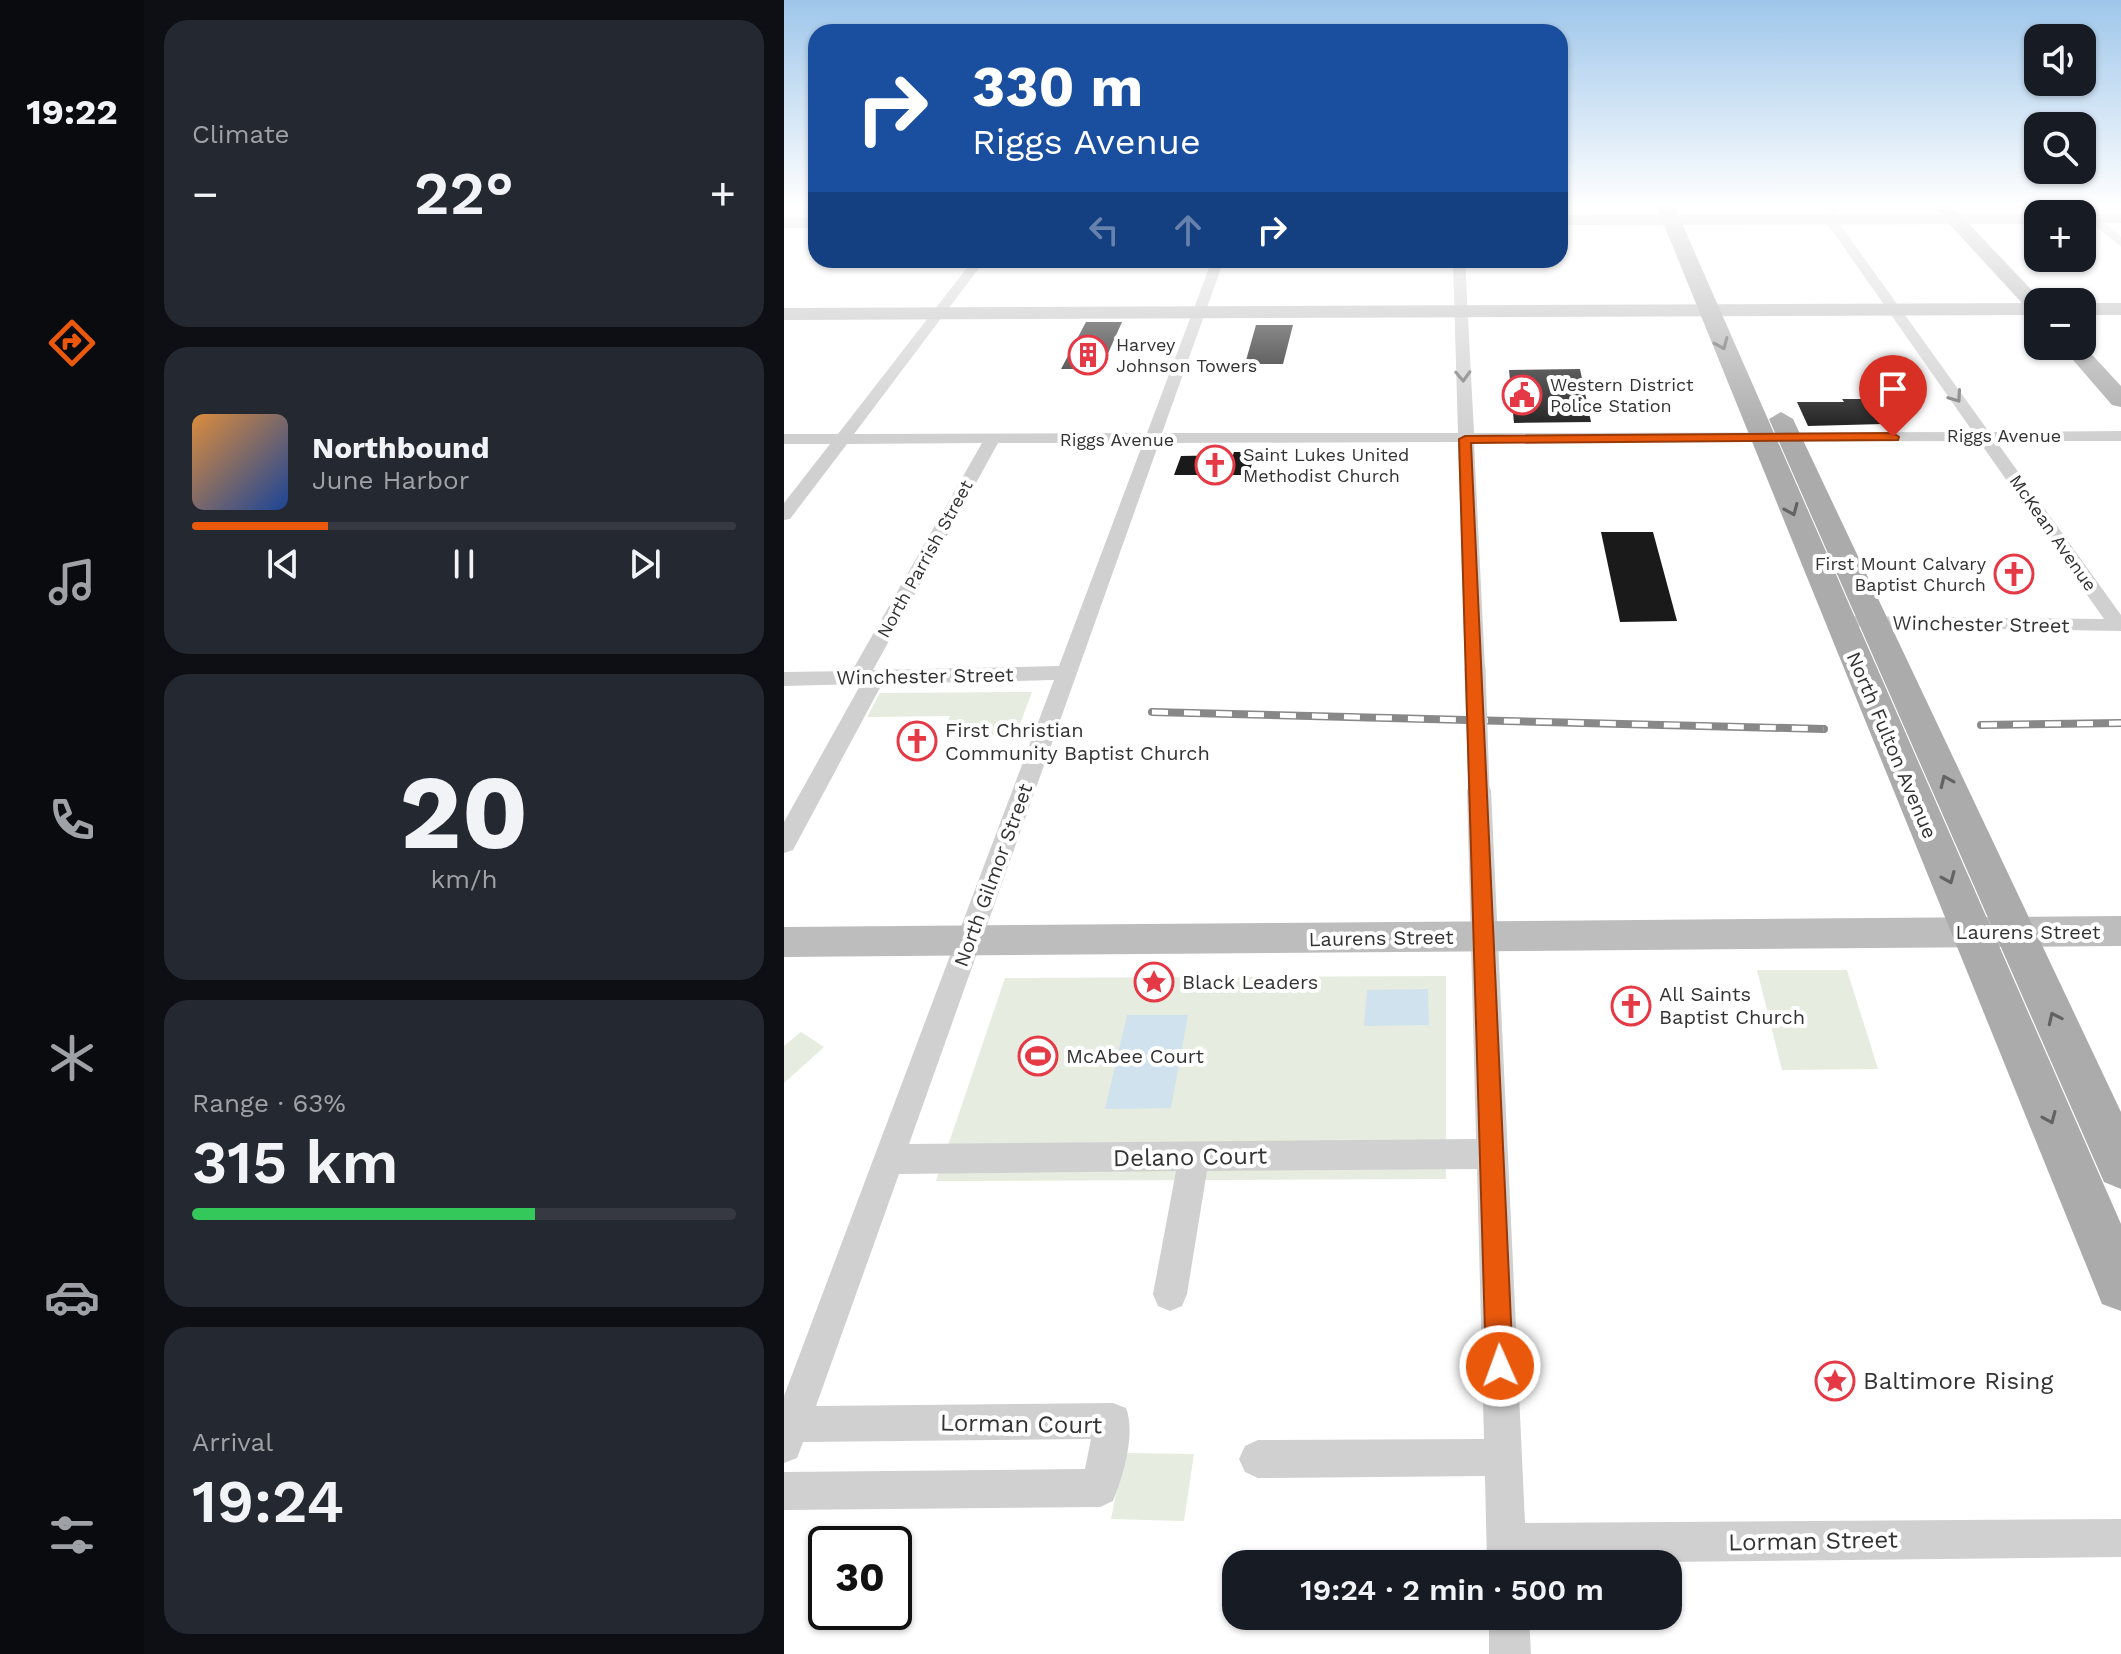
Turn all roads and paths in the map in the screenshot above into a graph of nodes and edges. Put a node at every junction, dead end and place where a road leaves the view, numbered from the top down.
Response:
1 (962, 282) edge
2 (1210, 282) edge
3 (1460, 282) edge
4 (1699, 282) edge
5 (1715, 282) edge
6 (1877, 282) edge
7 (2024, 309) edge
8 (2096, 309) edge
9 (2121, 309) edge
10 (1895, 310) junction
11 (1708, 311) junction
12 (1731, 311) junction
13 (1461, 312) junction
14 (1199, 313) junction
15 (784, 314) edge
16 (938, 314) junction
17 (2085, 360) edge
18 (1761, 375) dead end
19 (2121, 400) edge
20 (1773, 401) dead end
21 (1985, 436) junction
22 (2121, 436) edge
23 (1776, 438) junction
24 (784, 439) edge
25 (843, 439) junction
26 (1465, 439) junction
27 (992, 440) junction
28 (1152, 440) junction
29 (784, 515) edge
30 (1857, 622) junction
31 (2120, 625) edge
32 (1067, 673) junction
33 (867, 678) junction
34 (784, 679) edge
35 (784, 844) edge
36 (2121, 931) edge
37 (1971, 932) junction
38 (2015, 932) junction
39 (1484, 937) junction
40 (969, 941) junction
41 (784, 942) edge
42 (1492, 1154) junction
43 (1194, 1157) junction
44 (888, 1159) junction
45 (2121, 1165) edge
46 (2121, 1285) edge
47 (1170, 1294) dead end
48 (788, 1434) edge
49 (1503, 1457) junction
50 (1258, 1459) dead end
51 (784, 1491) edge
52 (2121, 1538) edge
53 (1506, 1550) edge
54 (1660, 1550) edge
55 (1509, 1630) edge
56 (1510, 1654) edge

1 - 16 street
2 - 14 street, North Gilmor Street
3 - 13 street
4 - 11 main road, North Fulton Avenue
5 - 12 main road
6 - 10 street, McKean Avenue
7 - 10 street
8 - 9 street
10 - 12 street
10 -> 21 street, McKean Avenue
11 - 12 street
11 - 13 street
11 -> 23 main road, North Fulton Avenue
12 - 18 main road
13 - 14 street
13 -> 26 street
14 - 16 street
14 - 28 street, North Gilmor Street
15 - 16 street
16 - 25 street
17 - 19 main road
20 - 23 main road, North Fulton Avenue
21 - 22 street, Riggs Avenue
21 - 23 street, Riggs Avenue
21 - 31 street, McKean Avenue
23 - 26 street, Riggs Avenue
23 - 30 main road, North Fulton Avenue
24 - 25 street, Riggs Avenue
25 - 27 street, Riggs Avenue
25 - 29 street
26 - 28 street, Riggs Avenue
26 - 39 street, bridge
27 - 28 street, Riggs Avenue
27 - 33 street, North Parrish Street
28 - 32 street, North Gilmor Street
30 - 31 street, Winchester Street
30 -> 37 main road, North Fulton Avenue
38 -> 30 main road, North Fulton Avenue
32 - 33 street, Winchester Street
32 - 40 street, North Gilmor Street
33 - 34 street, Winchester Street
33 - 35 street, North Parrish Street
36 - 38 street, Laurens Street
37 - 38 street, Laurens Street
37 - 39 street, Laurens Street
37 -> 46 main road, North Fulton Avenue
45 -> 38 main road, North Fulton Avenue
39 - 40 street, Laurens Street
39 - 42 street
40 - 41 street, Laurens Street
40 - 44 street, North Gilmor Street
42 - 43 street, Delano Court
42 - 49 street
43 - 44 street, Delano Court
43 - 47 street
44 - 48 street, North Gilmor Street
48 - 51 street, Lorman Court
49 - 50 street
49 - 53 street
52 - 54 street, Lorman Street
55 - 56 street

